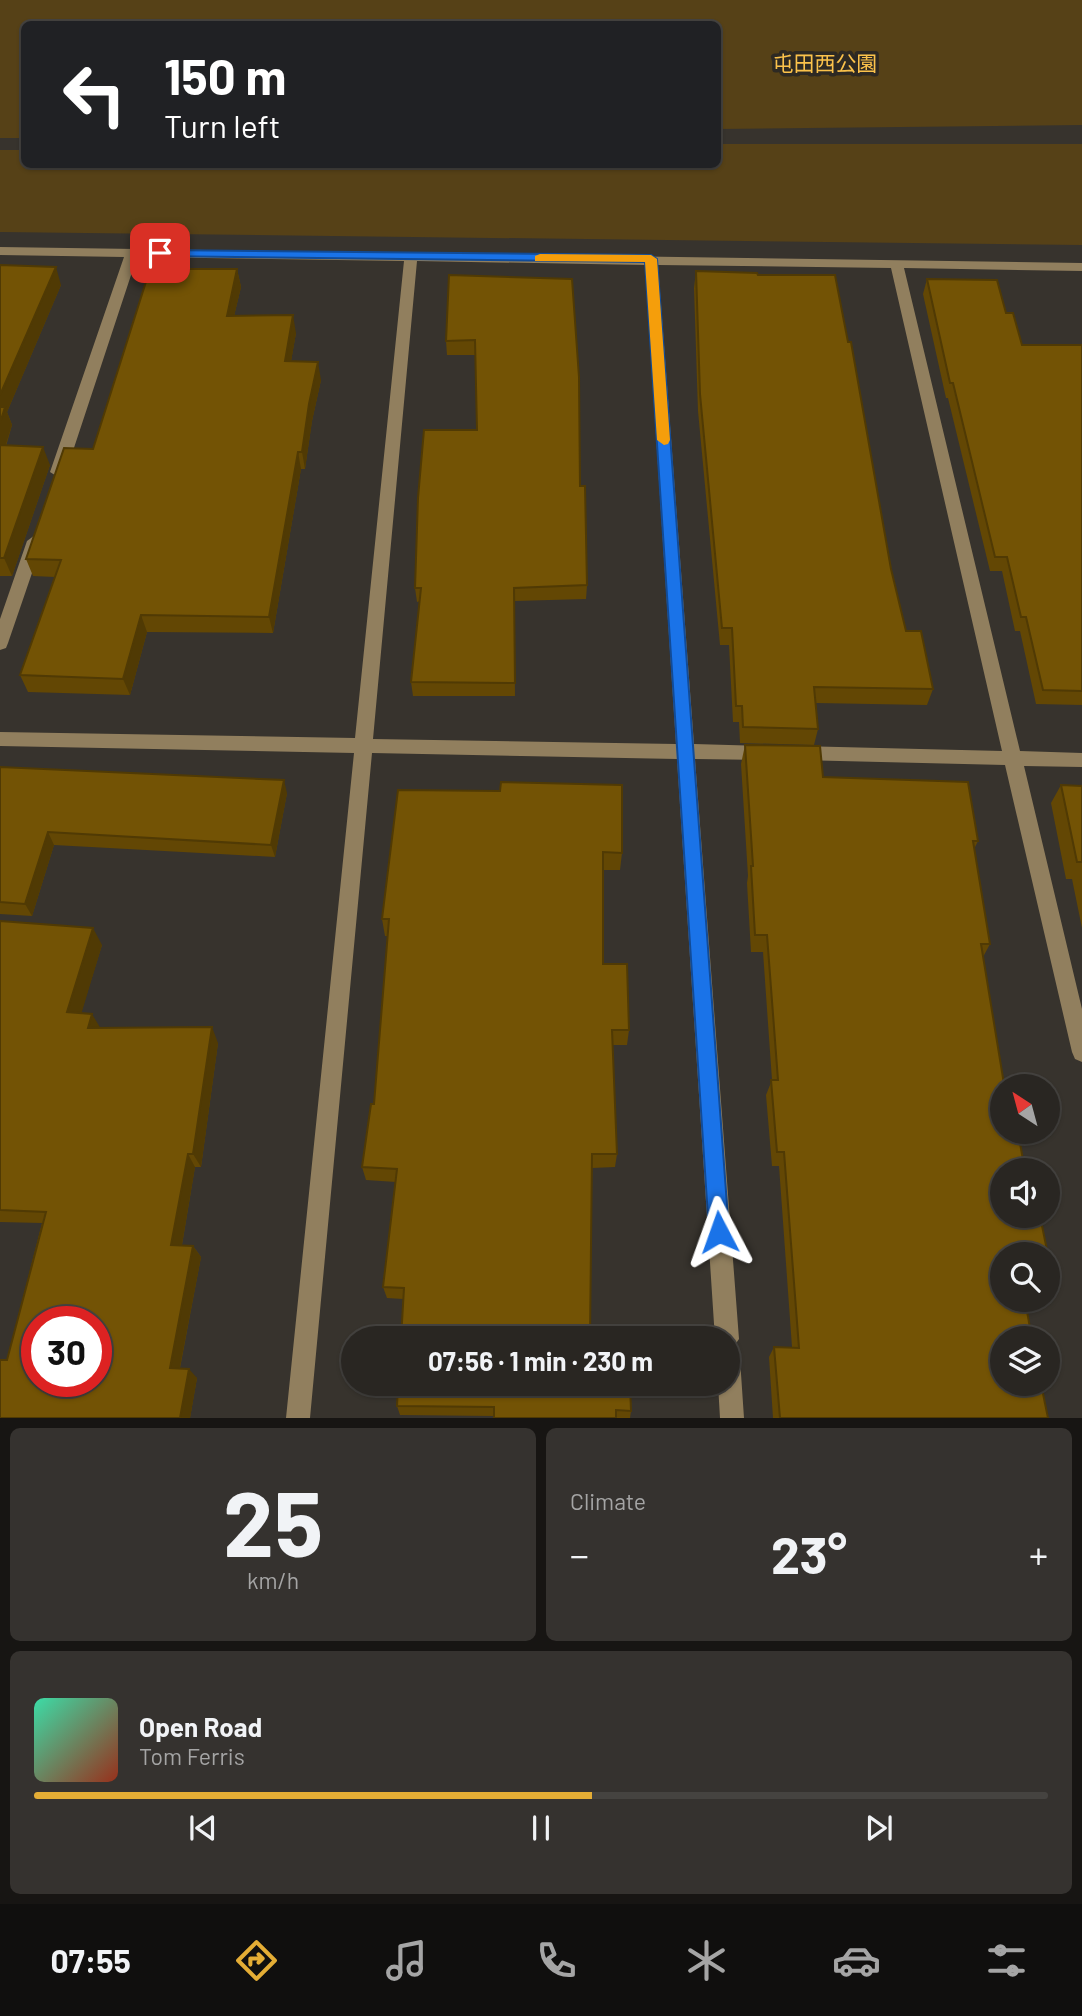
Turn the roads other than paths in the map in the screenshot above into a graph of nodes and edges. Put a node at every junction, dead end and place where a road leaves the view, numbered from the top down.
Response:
1 (0, 251) edge
2 (132, 253) junction
3 (411, 257) junction
4 (651, 259) junction
5 (895, 263) junction
6 (1082, 267) edge
7 (53, 487) edge
8 (40, 526) edge
9 (0, 643) edge
10 (0, 739) edge
11 (364, 745) junction
12 (686, 751) junction
13 (1012, 758) junction
14 (1082, 760) edge
15 (1082, 1052) edge
16 (726, 1326) edge
17 (731, 1396) edge
18 (298, 1418) edge
19 (732, 1418) edge

1 - 2 street
2 - 3 street
2 - 7 street
3 - 4 street
3 - 11 street
4 - 5 street
4 - 12 street
5 - 6 street
5 - 13 street
8 - 9 street
10 - 11 street
11 - 12 street
11 - 18 street
12 - 13 street
12 - 16 street
13 - 14 street
13 - 15 street
17 - 19 street

